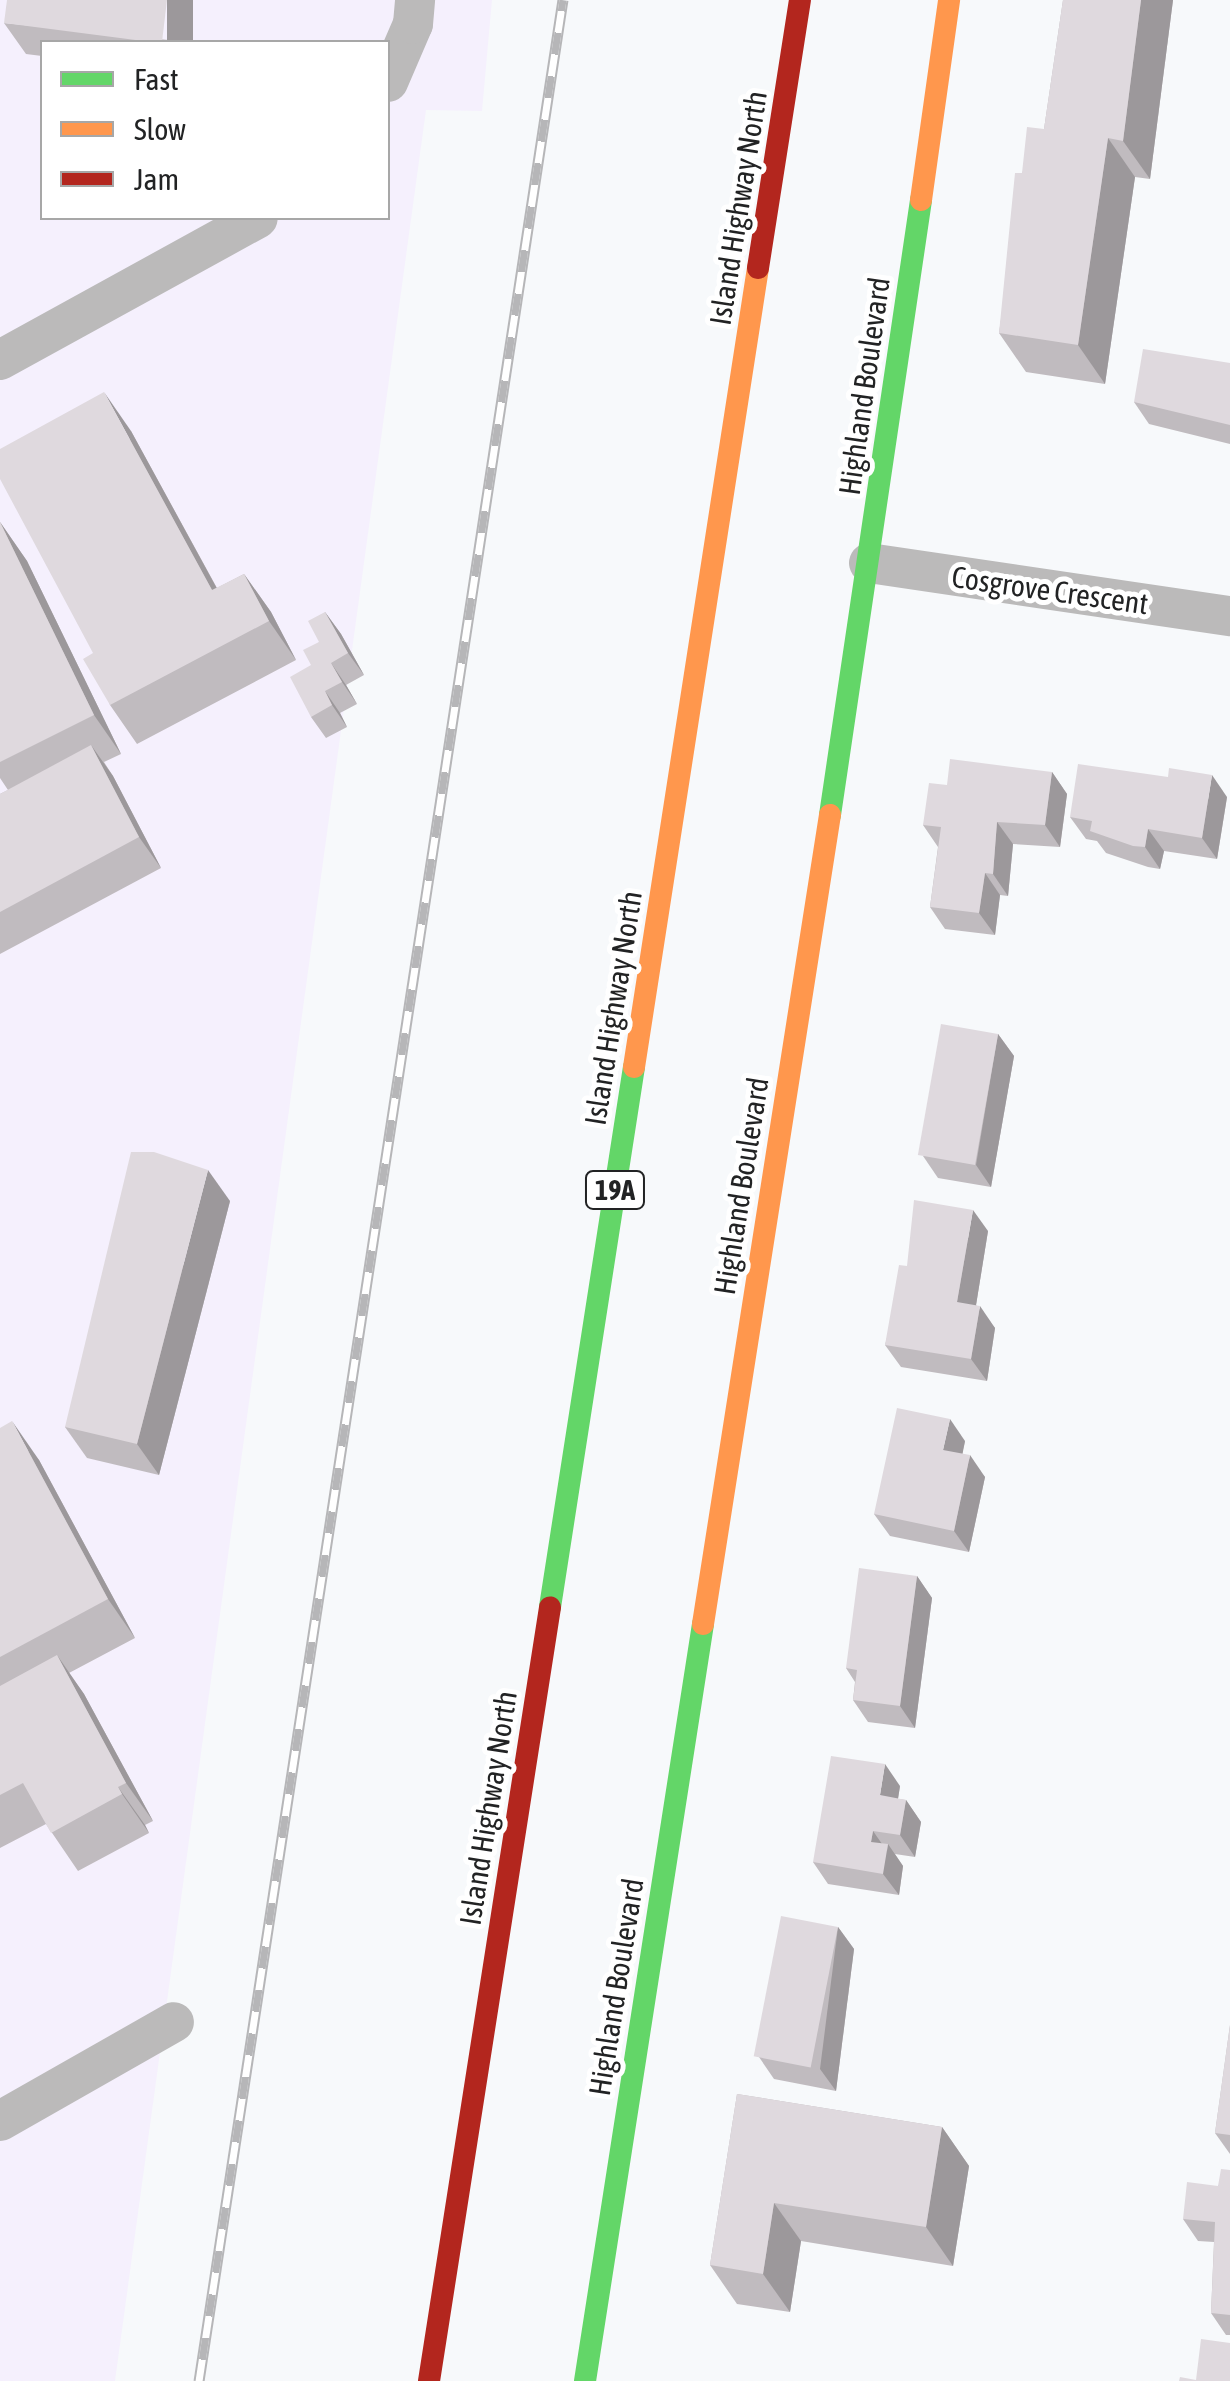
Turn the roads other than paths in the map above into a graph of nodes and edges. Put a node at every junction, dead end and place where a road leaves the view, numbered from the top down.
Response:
1 (416, 0) edge
2 (800, 0) edge
3 (948, 0) edge
4 (390, 77) edge
5 (254, 220) edge
6 (0, 360) edge
7 (869, 563) junction
8 (1230, 616) edge
9 (174, 2022) dead end
10 (0, 2121) edge
11 (429, 2381) edge
12 (585, 2381) edge

1 - 4 street
2 - 11 street, Island Highway North / 19A
3 - 7 street, Highland Boulevard
5 - 6 street
7 - 8 street, Cosgrove Crescent
7 - 12 street, Highland Boulevard
9 - 10 street

